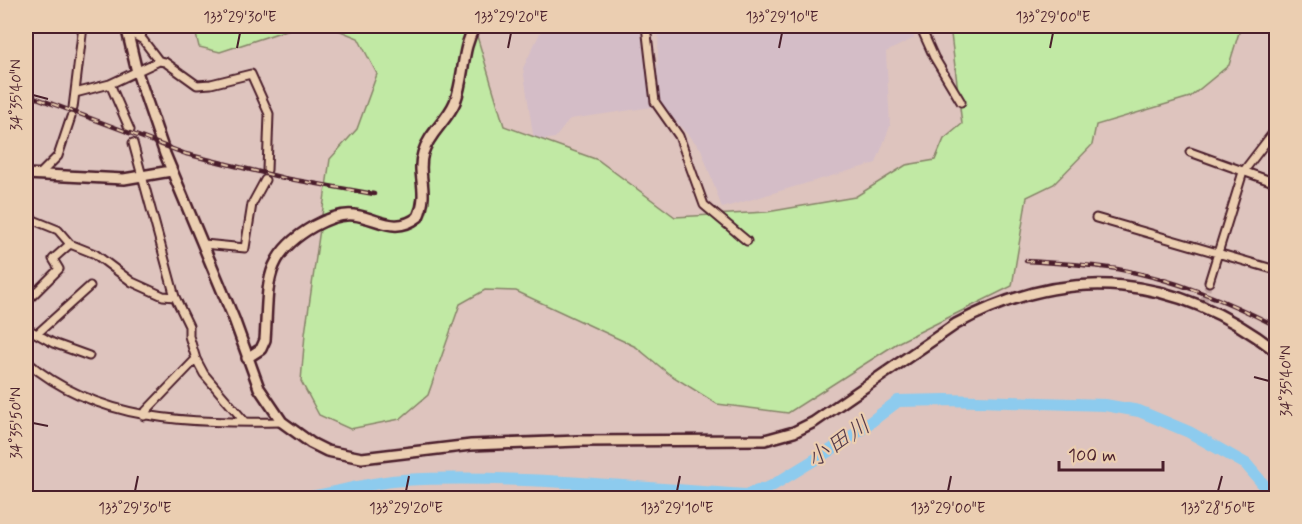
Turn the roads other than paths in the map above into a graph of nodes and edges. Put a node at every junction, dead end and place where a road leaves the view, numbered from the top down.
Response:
1 (83, 26) edge
2 (143, 26) edge
3 (475, 26) edge
4 (646, 26) edge
5 (920, 26) edge
6 (127, 28) edge
7 (141, 38) junction
8 (159, 61) junction
9 (137, 72) junction
10 (110, 84) junction
11 (75, 93) junction
12 (961, 102) dead end
13 (72, 108) dead end
14 (71, 117) dead end
15 (1276, 129) edge
16 (130, 130) dead end
17 (133, 142) dead end
18 (1190, 152) dead end
19 (267, 170) dead end
20 (171, 171) junction
21 (1243, 172) junction
22 (40, 173) junction
23 (26, 174) edge
24 (140, 177) junction
25 (265, 180) dead end
26 (1276, 183) edge
27 (26, 217) edge
28 (1096, 218) dead end
29 (747, 241) dead end
30 (70, 244) junction
31 (204, 244) junction
32 (1217, 252) junction
33 (1276, 270) edge
34 (1209, 282) tunnel mouth
35 (90, 286) dead end
36 (175, 297) junction
37 (26, 302) edge
38 (26, 328) edge
39 (38, 333) junction
40 (1276, 351) edge
41 (89, 356) dead end
42 (247, 358) junction
43 (196, 359) junction
44 (26, 361) edge
45 (144, 416) junction
46 (282, 422) junction
47 (245, 423) junction

1 - 11 street
2 - 7 street
3 - 42 street
4 - 29 street
5 - 12 street
6 - 7 street
6 - 9 street
7 - 8 street
8 - 9 street
8 - 19 street
9 - 10 street
9 - 20 street
10 - 11 street
10 - 16 street
11 - 13 street
14 - 22 street
15 - 21 street
17 - 24 street
18 - 21 street
20 - 24 street
20 - 31 street
21 - 26 street
21 - 32 street
22 - 23 street
22 - 24 street
24 - 36 street
25 - 31 street
27 - 30 street
28 - 32 street
30 - 36 street
30 - 37 street
31 - 42 street
32 - 33 street
32 - 34 street
35 - 39 street
36 - 43 street
38 - 39 street
39 - 41 street
40 - 46 street
42 - 46 street
43 - 45 street
43 - 47 street
44 - 45 street
45 - 47 street
46 - 47 street

